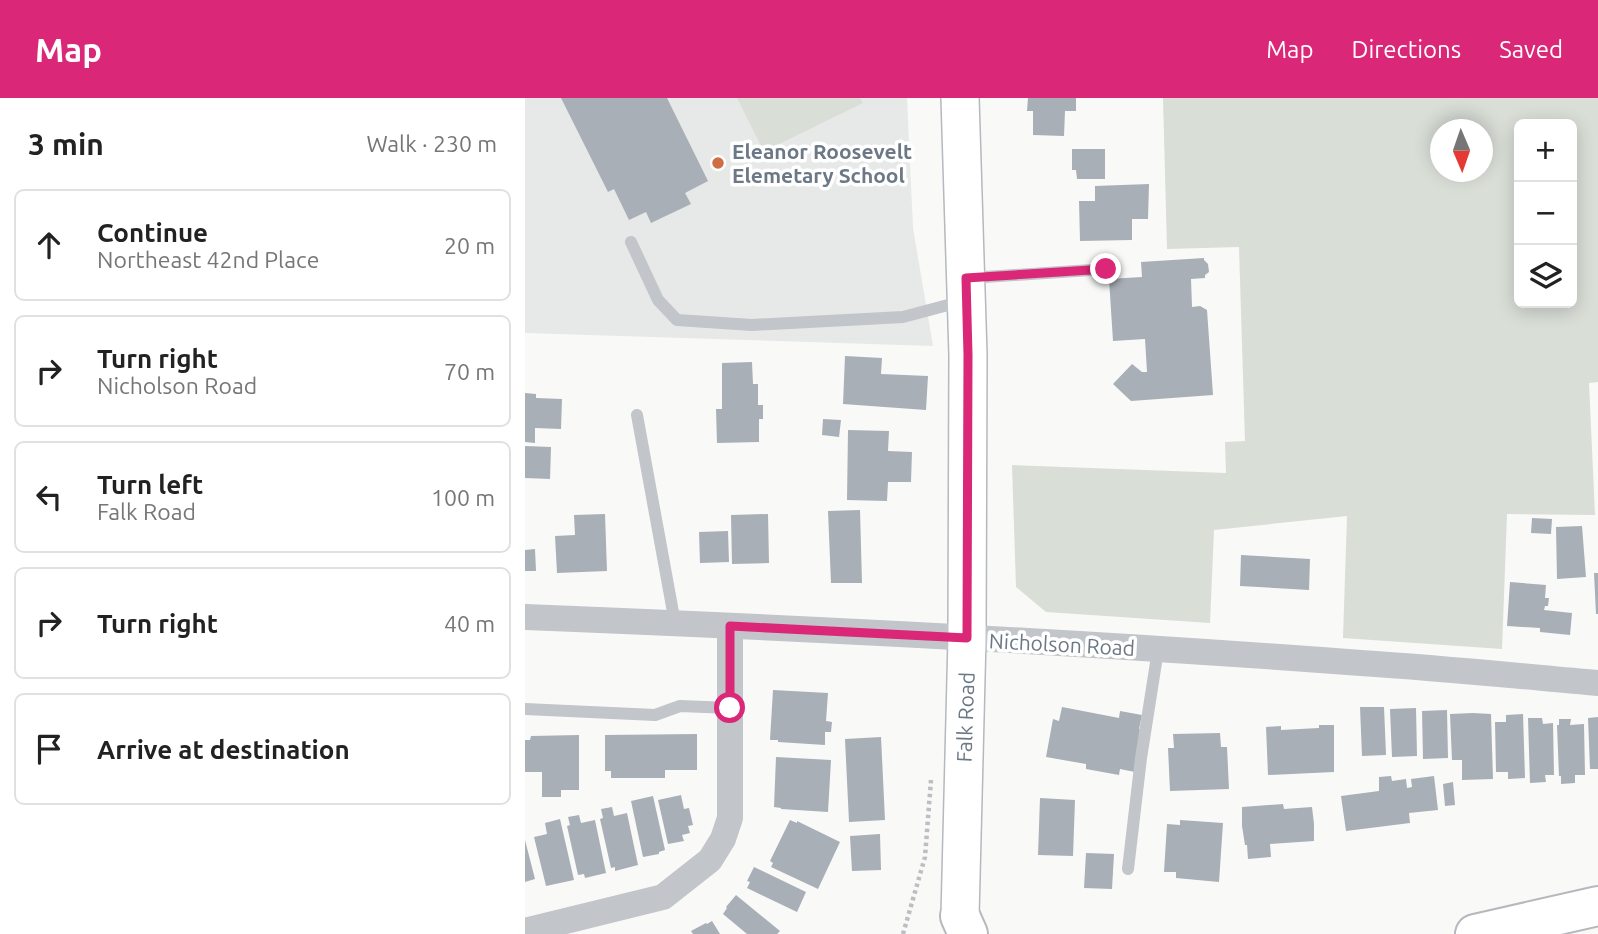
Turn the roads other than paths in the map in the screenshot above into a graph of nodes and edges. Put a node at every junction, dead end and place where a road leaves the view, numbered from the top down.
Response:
1 (960, 98) edge
2 (631, 242) dead end
3 (1106, 269) dead end
4 (966, 289) junction
5 (637, 415) dead end
6 (525, 617) edge
7 (675, 623) junction
8 (730, 626) junction
9 (967, 638) junction
10 (1158, 650) junction
11 (1598, 683) edge
12 (730, 708) junction
13 (525, 709) edge
14 (1128, 869) dead end
15 (1598, 906) edge
16 (962, 928) edge
17 (525, 931) edge
18 (1475, 934) edge

1 - 4 street, Falk Road
2 - 4 lane
3 - 4 lane
4 - 9 street, Falk Road
5 - 7 lane
6 - 7 street, Nicholson Road
7 - 8 street, Nicholson Road
8 - 9 street, Nicholson Road
8 - 12 street
9 - 10 street, Nicholson Road
9 - 16 street, Falk Road
10 - 11 street, Nicholson Road
10 - 14 lane
12 - 13 lane
12 - 17 street
15 - 18 highway

